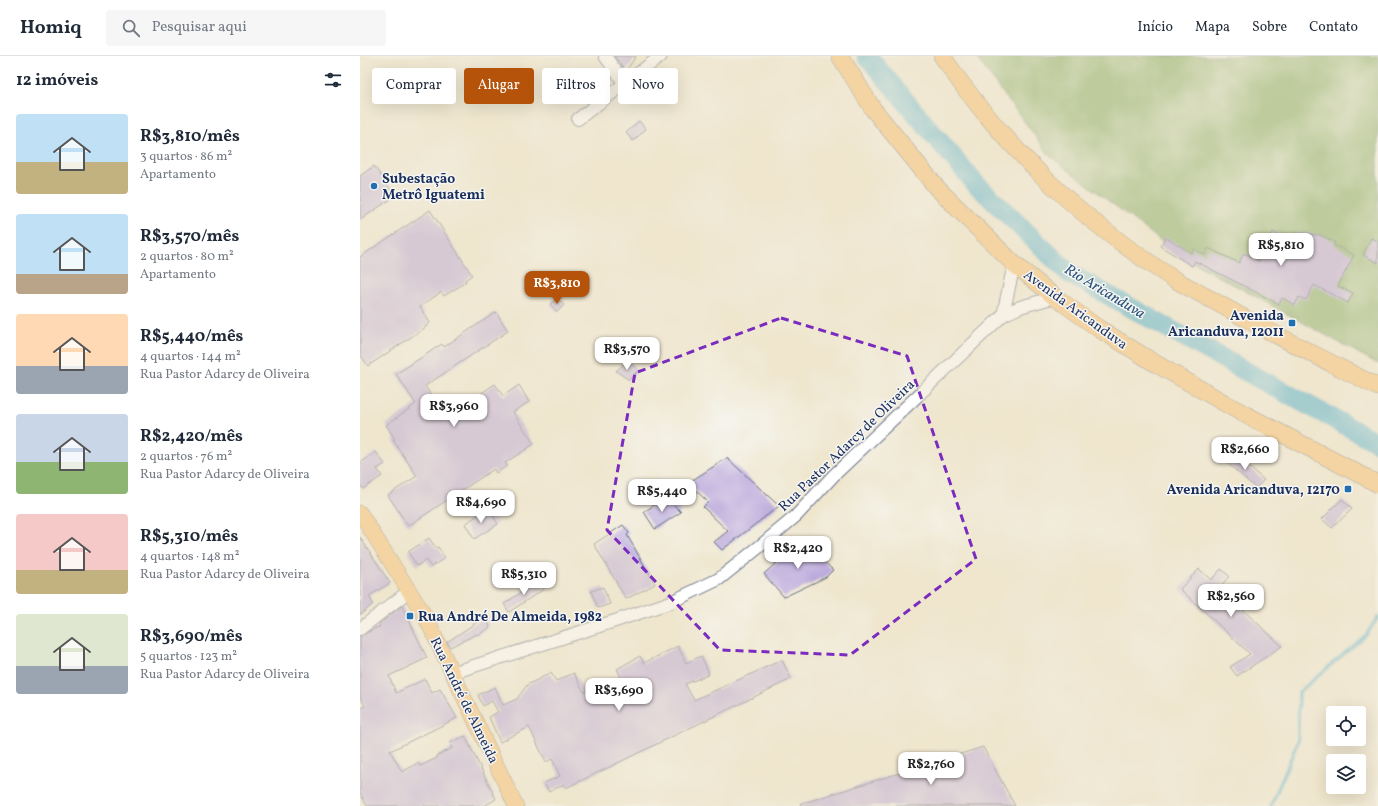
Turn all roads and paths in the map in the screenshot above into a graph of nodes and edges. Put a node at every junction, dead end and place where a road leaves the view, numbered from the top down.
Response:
1 (605, 56) edge
2 (661, 56) edge
3 (840, 56) edge
4 (942, 56) edge
5 (646, 68) edge
6 (618, 74) edge
7 (618, 89) edge
8 (578, 119) dead end
9 (1014, 264) junction
10 (1054, 297) junction
11 (1003, 315) junction
12 (1378, 387) edge
13 (1378, 484) edge
14 (360, 513) edge
15 (409, 591) junction
16 (360, 629) edge
17 (452, 673) junction
18 (516, 806) edge

1 - 6 street
2 - 5 street
3 - 9 highway, Avenida Aricanduva
4 - 12 highway
7 - 8 street
9 - 10 highway, Avenida Aricanduva
9 - 11 street
10 - 11 street, Rua Pastor Adarcy de Oliveira
10 - 13 highway, Avenida Aricanduva
11 - 17 street, Rua Pastor Adarcy de Oliveira
14 - 15 main road, Rua André de Almeida
15 - 16 street
15 - 17 main road, Rua André de Almeida
17 - 18 main road, Rua André de Almeida

